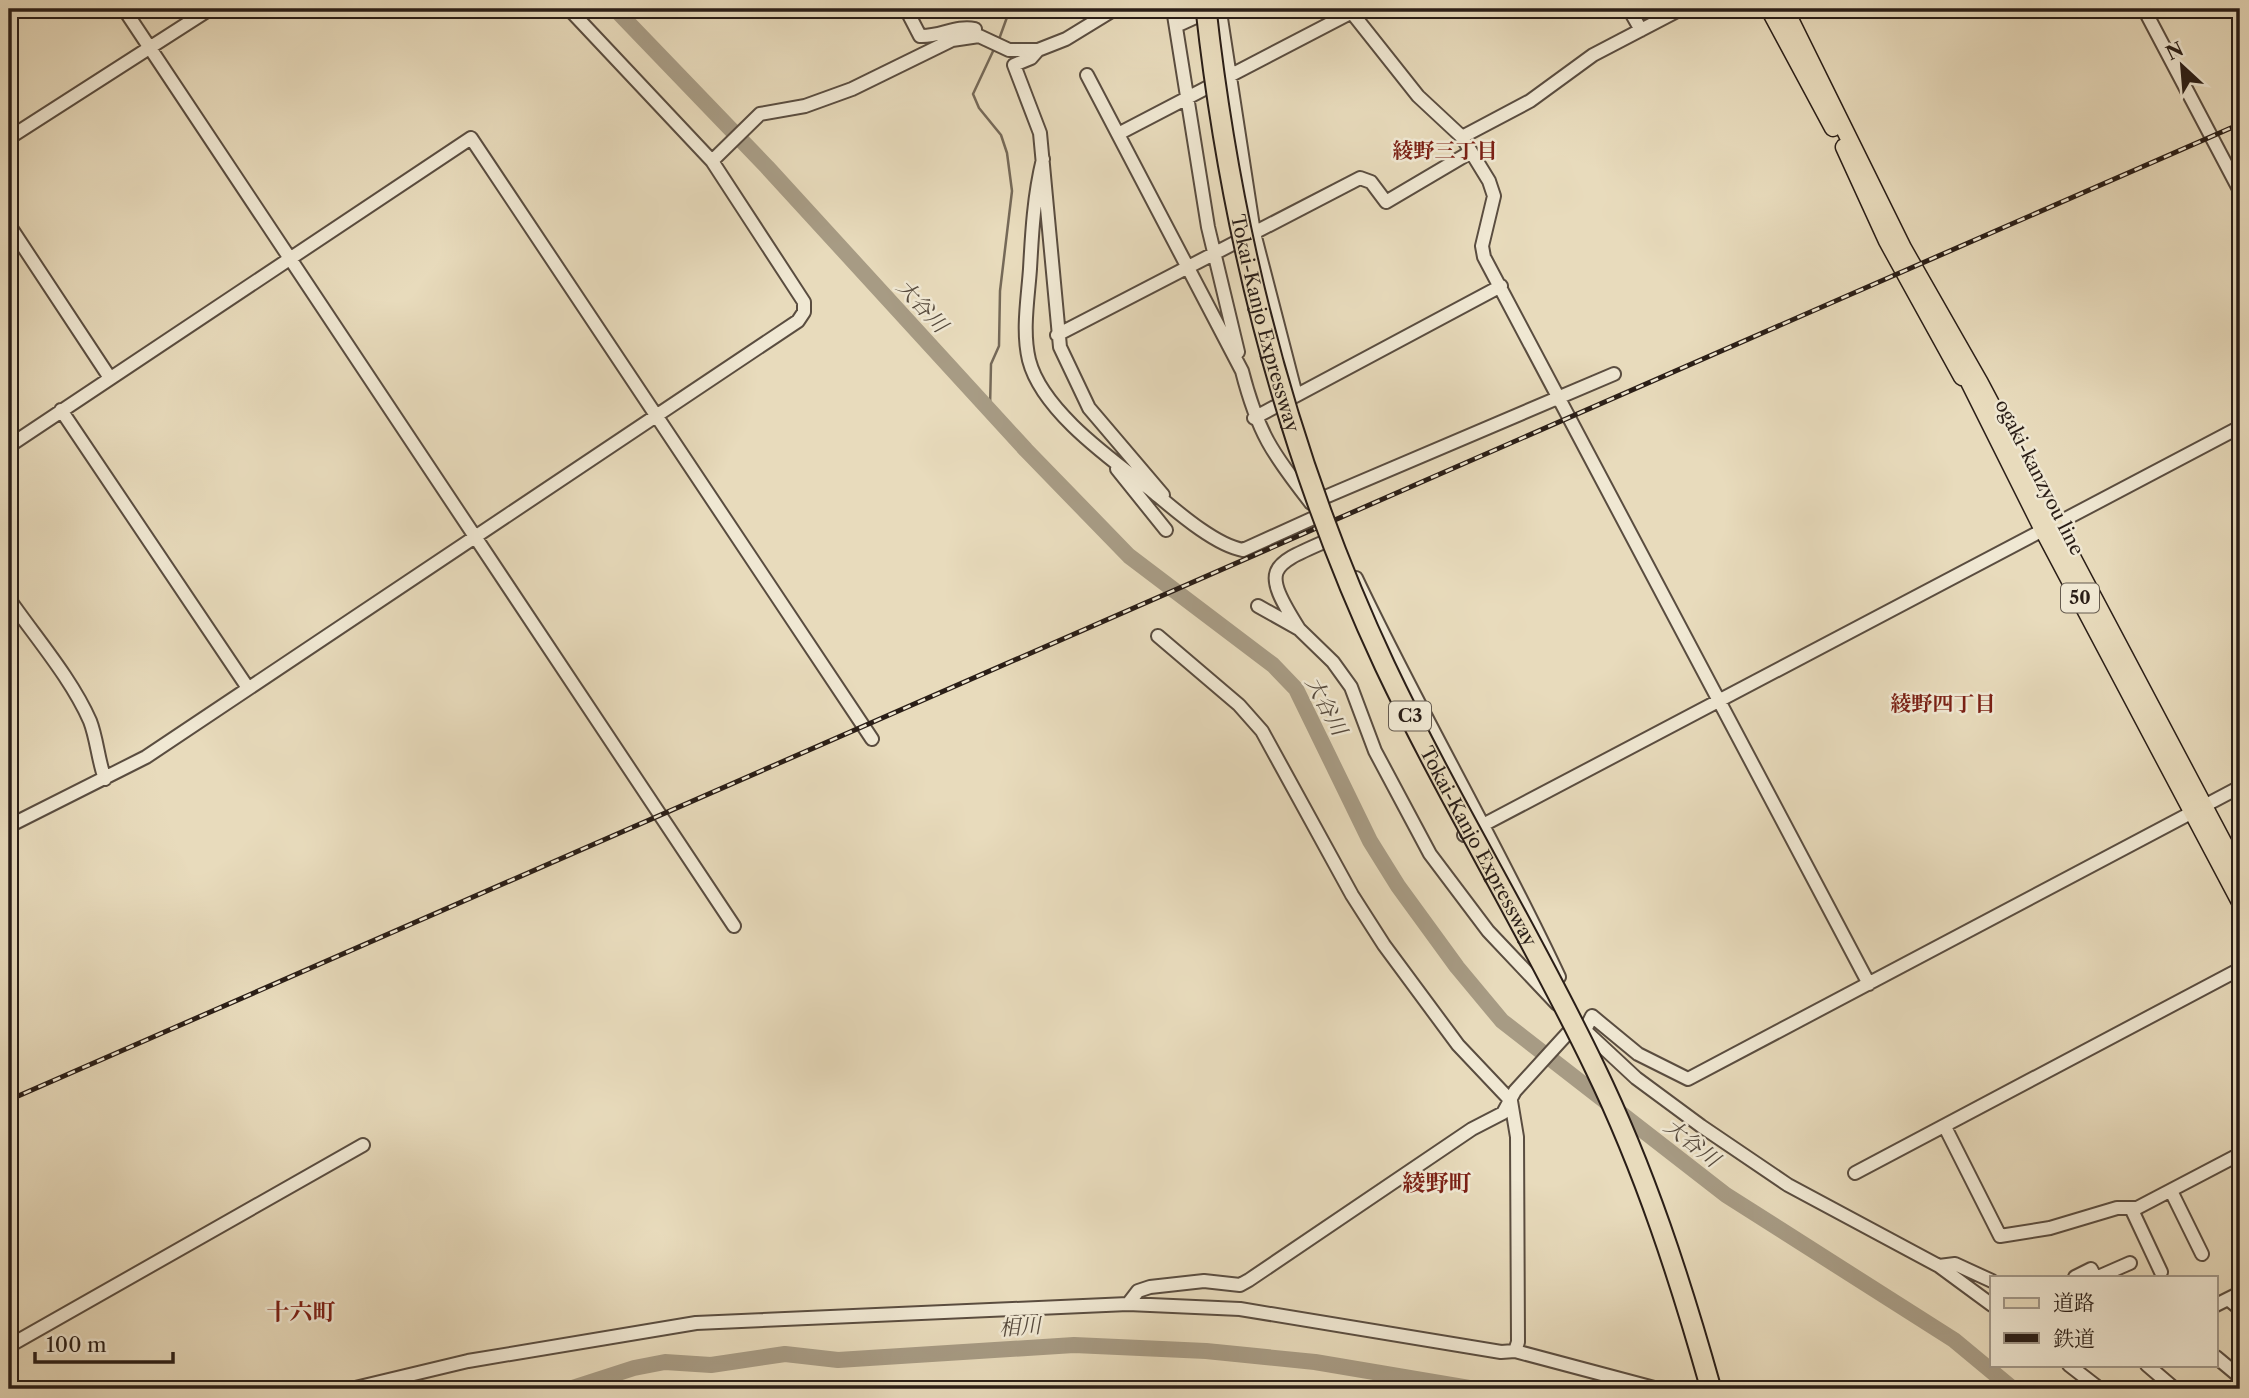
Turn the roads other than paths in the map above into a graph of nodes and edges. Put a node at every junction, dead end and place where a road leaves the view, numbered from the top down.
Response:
1 (124, 9) edge
2 (210, 9) edge
3 (569, 9) edge
4 (906, 9) edge
5 (1115, 9) edge
6 (1173, 9) edge
7 (1206, 9) edge
8 (1215, 9) edge
9 (1629, 9) edge
10 (1681, 9) edge
11 (1769, 9) edge
12 (1785, 9) edge
13 (2144, 9) edge
14 (1353, 10) edge
15 (1176, 26) junction
16 (1641, 30) junction
17 (979, 36) junction
18 (149, 47) junction
19 (1038, 50) junction
20 (1087, 75) dead end
21 (1227, 75) junction
22 (1186, 97) junction
23 (1118, 134) junction
24 (1462, 137) junction
25 (9, 138) edge
26 (1848, 145) junction
27 (1469, 153) junction
28 (716, 158) junction
29 (1043, 159) junction
30 (2240, 191) edge
31 (9, 225) edge
32 (1254, 233) junction
33 (1214, 255) junction
34 (289, 258) junction
35 (1188, 268) junction
36 (1501, 286) junction
37 (1057, 335) junction
38 (1242, 371) junction
39 (1614, 374) dead end
40 (110, 377) junction
41 (1975, 385) junction
42 (1296, 396) junction
43 (1559, 397) junction
44 (61, 410) junction
45 (655, 418) junction
46 (1254, 418) junction
47 (2240, 427) edge
48 (9, 446) edge
49 (1106, 455) junction
50 (1311, 503) junction
51 (1174, 509) junction
52 (1318, 516) junction
53 (2049, 527) junction
54 (1166, 530) dead end
55 (475, 537) junction
56 (1331, 539) junction
57 (9, 599) edge
58 (1258, 606) dead end
59 (1299, 629) junction
60 (1158, 636) dead end
61 (248, 688) junction
62 (1721, 702) junction
63 (872, 739) dead end
64 (105, 779) junction
65 (2240, 788) edge
66 (2198, 808) junction
67 (9, 826) edge
68 (1482, 826) junction
69 (1464, 836) dead end
70 (2240, 874) edge
71 (2240, 902) edge
72 (734, 926) dead end
73 (2240, 969) edge
74 (1869, 984) junction
75 (1576, 1025) junction
76 (1513, 1096) junction
77 (1945, 1128) junction
78 (363, 1144) dead end
79 (2240, 1154) edge
80 (1856, 1173) dead end
81 (2171, 1191) junction
82 (2131, 1208) junction
83 (2202, 1254) dead end
84 (2130, 1263) dead end
85 (1939, 1266) junction
86 (2161, 1272) dead end
87 (2077, 1276) edge
88 (2096, 1276) edge
89 (2099, 1276) edge
90 (1990, 1280) edge
91 (2240, 1293) edge
92 (2228, 1299) junction
93 (1129, 1304) junction
94 (1990, 1304) edge
95 (2218, 1304) edge
96 (2240, 1309) edge
97 (9, 1346) edge
98 (1515, 1351) junction
99 (2218, 1359) edge
100 (2070, 1366) edge
101 (2148, 1366) edge
102 (2240, 1377) edge
103 (351, 1389) edge
104 (1658, 1389) edge
105 (1711, 1389) edge
106 (2100, 1389) edge
107 (2175, 1389) edge

1 - 18 street
2 - 18 street
3 - 28 street
4 - 17 street
5 - 19 street
6 - 15 street
7 - 105 highway, Tokai-Kanjo Expressway / C3, bridge
8 - 15 street
8 - 21 street
9 - 16 street
10 - 16 street
11 - 26 main road, ogaki-kanzyou line / 50
12 - 26 main road, ogaki-kanzyou line / 50
13 - 30 street
14 - 21 street
14 - 24 street
15 - 22 street
16 - 24 street
17 - 19 street
17 - 28 street
18 - 25 street
18 - 34 street
19 - 29 street
20 - 23 street
21 - 22 street
21 - 32 street
22 - 23 street
22 - 33 street
23 - 35 street
24 - 27 street
26 - 41 main road, ogaki-kanzyou line / 50
26 - 41 main road
27 - 32 street
27 - 36 street
28 - 45 street
29 - 37 street
29 - 49 street
31 - 40 street
32 - 33 street
32 - 42 street
33 - 35 street
33 - 38 street
34 - 40 street
34 - 45 street
34 - 55 street
35 - 37 street
35 - 38 street
36 - 42 street
36 - 43 street
37 - 51 street
38 - 46 street
39 - 43 street
40 - 44 street
41 - 53 main road, ogaki-kanzyou line / 50
42 - 46 street
43 - 50 street
43 - 62 street
44 - 48 street
44 - 61 street
45 - 55 street
45 - 63 street
46 - 50 street
47 - 53 street
49 - 51 street
49 - 54 street
50 - 52 street
51 - 52 street
52 - 56 street
53 - 62 street
53 - 66 main road, ogaki-kanzyou line / 50
55 - 61 street
55 - 72 street
56 - 59 street
56 - 68 street
57 - 64 street
58 - 59 street
59 - 75 street
60 - 76 street
61 - 64 street
62 - 68 street
62 - 74 street
64 - 67 street
65 - 66 street
66 - 70 main road, ogaki-kanzyou line / 50
66 - 71 main road, ogaki-kanzyou line / 50
66 - 74 street
68 - 69 street
68 - 75 street
73 - 77 street
74 - 75 street
75 - 76 street
75 - 85 street
76 - 93 street
76 - 98 street
77 - 80 street
77 - 82 street
78 - 97 street
79 - 81 street
81 - 82 street
81 - 83 street
82 - 86 street
84 - 89 street
85 - 90 street
85 - 94 street
87 - 88 street
91 - 92 street
92 - 95 street
92 - 96 street
93 - 98 street
93 - 103 street
98 - 104 street
99 - 102 street
100 - 106 street
101 - 107 street

